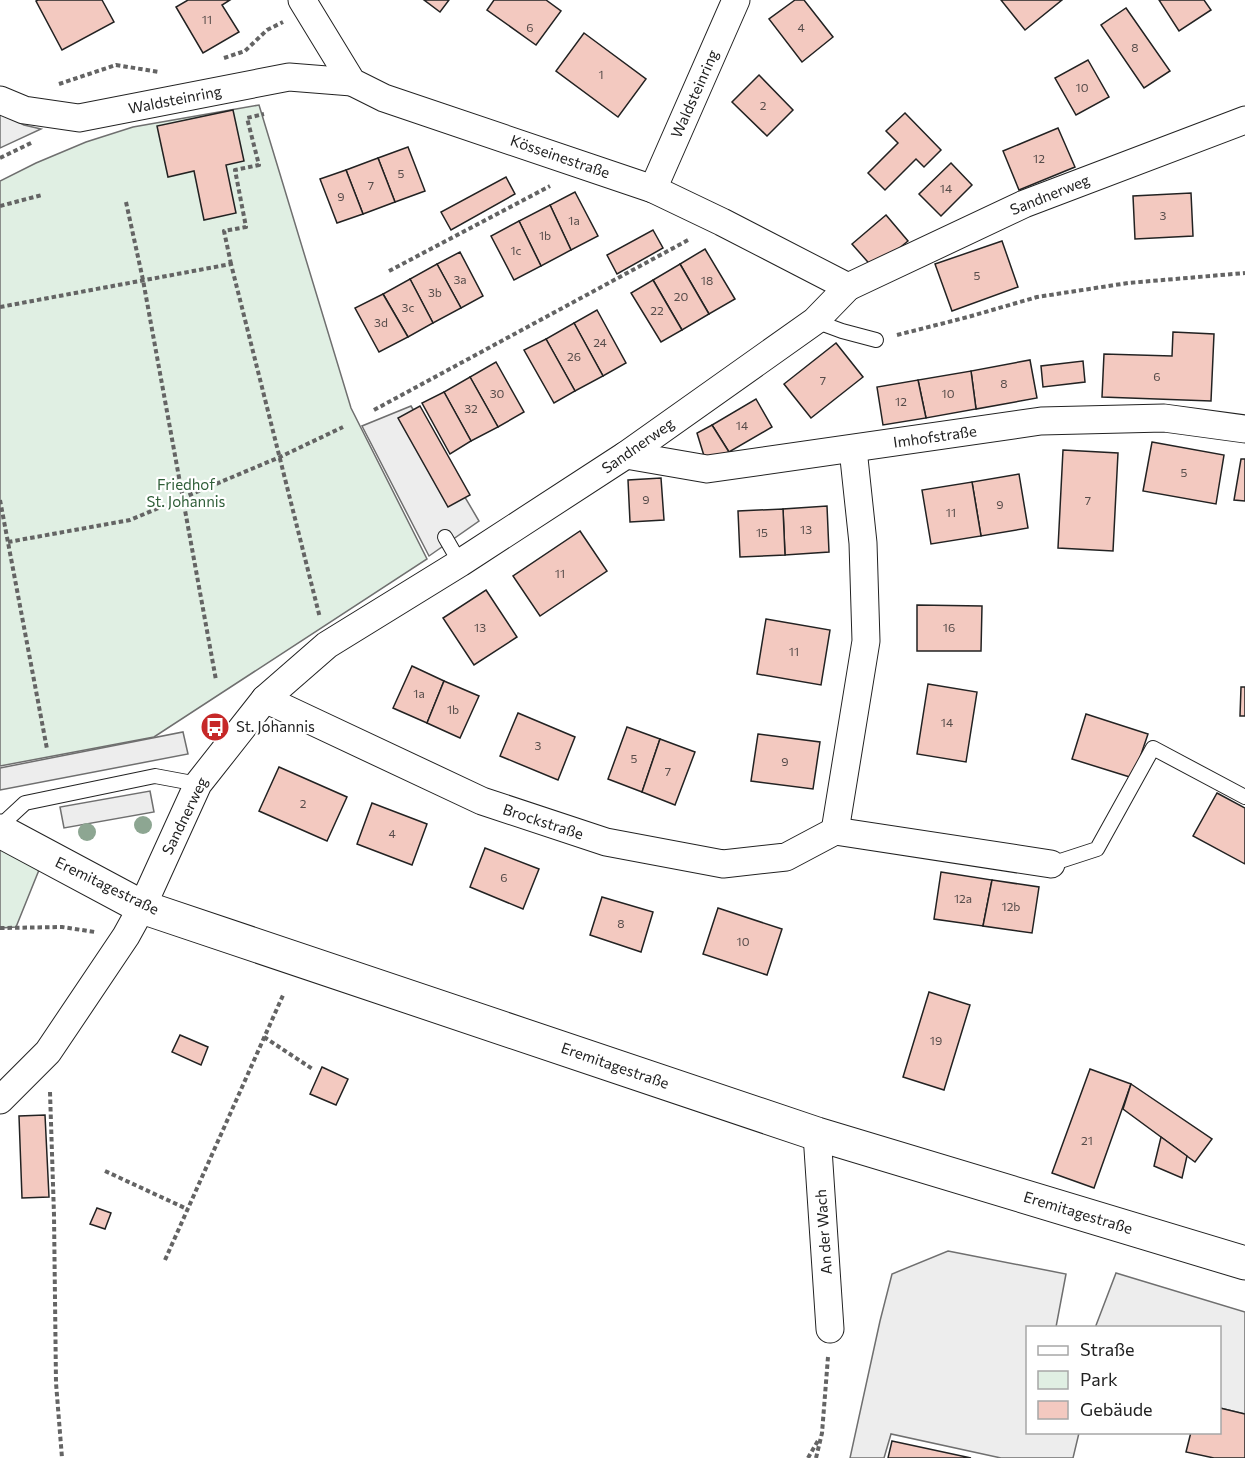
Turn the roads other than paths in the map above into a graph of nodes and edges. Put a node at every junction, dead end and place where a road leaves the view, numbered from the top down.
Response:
1 (736, 0) edge
2 (303, 2) edge
3 (352, 82) junction
4 (0, 99) edge
5 (1245, 120) edge
6 (653, 189) junction
7 (848, 287) junction
8 (814, 321) junction
9 (876, 340) road end
10 (1245, 429) edge
11 (853, 449) junction
12 (626, 455) junction
13 (446, 537) dead end
14 (460, 563) junction
15 (265, 699) junction
16 (198, 784) junction
17 (1242, 790) edge
18 (0, 826) edge
19 (0, 831) edge
20 (835, 831) junction
21 (1051, 864) joint
22 (142, 907) junction
23 (0, 1100) edge
24 (817, 1134) junction
25 (1245, 1263) edge
26 (830, 1329) road end

1 - 6 street, Waldsteinring
2 - 3 street
3 - 4 street, Waldsteinring
3 - 6 street, Kösseinestraße
5 - 7 street, Sandnerweg
6 - 7 street, Kösseinestraße
7 - 8 street, Sandnerweg
8 - 9 lane
8 - 12 street, Sandnerweg
10 - 11 street, Imhofstraße
11 - 12 street, Imhofstraße
11 - 20 street
12 - 14 street, Sandnerweg
13 - 14 lane
14 - 15 street, Sandnerweg
15 - 16 street, Sandnerweg
15 - 20 street, Brockstraße
16 - 18 lane
16 - 22 street, Sandnerweg
17 - 21 lane
19 - 22 street, Eremitagestraße
20 - 21 street
22 - 23 street, Sandnerweg
22 - 24 street, Eremitagestraße
24 - 25 street, Eremitagestraße
24 - 26 street, An der Wach

